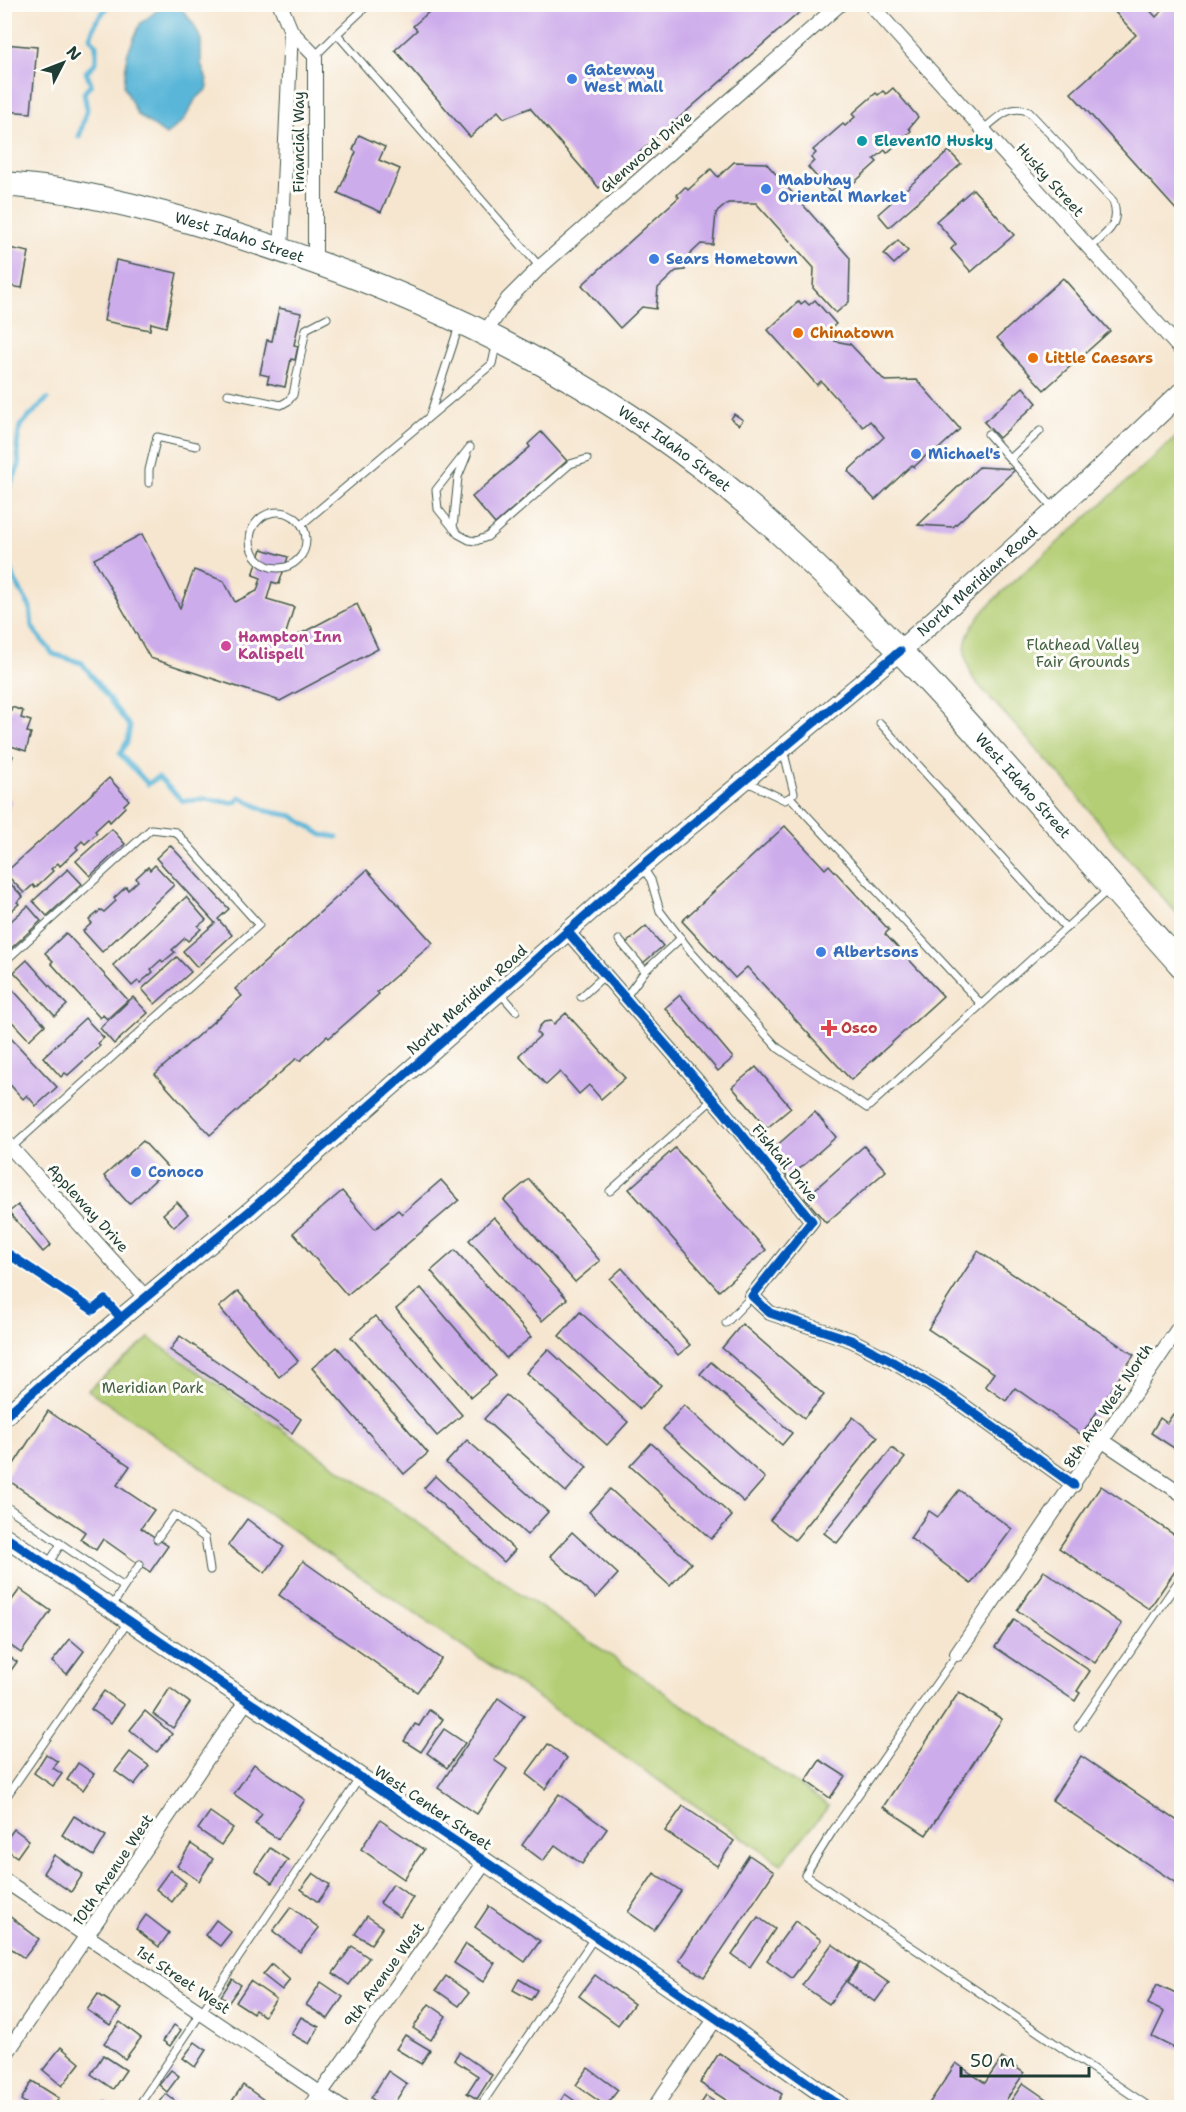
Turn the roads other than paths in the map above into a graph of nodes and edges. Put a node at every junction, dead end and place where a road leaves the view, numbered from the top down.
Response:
1 (280, 4) edge
2 (369, 4) edge
3 (840, 4) edge
4 (870, 4) edge
5 (291, 31) junction
6 (337, 34) junction
7 (315, 56) junction
8 (983, 130) junction
9 (4, 184) edge
10 (1089, 249) junction
11 (282, 250) junction
12 (315, 262) junction
13 (540, 267) junction
14 (327, 318) dead end
15 (460, 322) junction
16 (491, 337) junction
17 (1182, 351) edge
18 (1182, 392) edge
19 (228, 394) dead end
20 (429, 418) junction
21 (1040, 431) dead end
22 (988, 434) dead end
23 (196, 446) dead end
24 (587, 459) dead end
25 (1010, 459) junction
26 (149, 483) dead end
27 (1056, 511) junction
28 (302, 524) junction
29 (453, 528) junction
30 (900, 651) junction
31 (880, 723) dead end
32 (783, 748) junction
33 (745, 780) junction
34 (794, 794) dead end
35 (642, 866) junction
36 (1111, 887) junction
37 (1066, 928) junction
38 (567, 931) junction
39 (681, 938) junction
40 (619, 940) dead end
41 (4, 962) edge
42 (1182, 966) edge
43 (645, 971) junction
44 (605, 975) junction
45 (499, 992) junction
46 (581, 997) dead end
47 (625, 998) junction
48 (981, 1004) junction
49 (516, 1011) dead end
50 (713, 1099) junction
51 (8, 1144) edge
52 (610, 1191) dead end
53 (752, 1296) junction
54 (146, 1298) junction
55 (726, 1323) dead end
56 (1182, 1323) edge
57 (4, 1417) edge
58 (1103, 1441) junction
59 (1074, 1485) junction
60 (1182, 1494) edge
61 (5, 1506) edge
62 (4, 1536) edge
63 (157, 1539) dead end
64 (61, 1544) junction
65 (140, 1564) dead end
66 (47, 1565) junction
67 (210, 1570) dead end
68 (1182, 1576) edge
69 (124, 1587) junction
70 (111, 1608) junction
71 (129, 1620) junction
72 (957, 1654) joint
73 (247, 1700) junction
74 (1078, 1727) dead end
75 (360, 1777) junction
76 (4, 1800) edge
77 (485, 1862) junction
78 (4, 1880) edge
79 (88, 1935) junction
80 (595, 1936) junction
81 (201, 2012) junction
82 (716, 2018) junction
83 (4, 2057) edge
84 (320, 2093) junction
85 (832, 2102) edge
86 (136, 2108) edge
87 (310, 2108) edge
88 (342, 2108) edge
89 (479, 2108) edge
90 (654, 2108) edge
91 (1151, 2108) edge

1 - 5 street, Financial Way
2 - 6 lane
3 - 13 street, Glenwood Drive
4 - 8 street, Husky Street
5 - 7 street, Financial Way
5 - 11 street, Financial Way
6 - 7 lane
6 - 13 lane
7 - 12 street, Financial Way
8 - 10 street, Husky Street
8 - 10 lane
9 - 11 highway, West Idaho Street
10 - 17 street, Husky Street
11 - 12 highway, West Idaho Street
12 - 15 highway, West Idaho Street
13 - 16 street, Glenwood Drive
14 - 19 lane
15 - 16 highway, West Idaho Street
15 - 20 lane
16 - 20 lane
16 - 30 highway, West Idaho Street
18 - 27 main road, North Meridian Road
20 - 28 lane
21 - 25 lane
22 - 25 lane
23 - 26 lane
24 - 29 lane
25 - 27 lane
27 - 30 main road, North Meridian Road
28 - 28 lane
29 - 29 lane
30 - 32 street, North Meridian Road
30 - 36 highway, West Idaho Street
31 - 37 lane
32 - 33 street, North Meridian Road
32 - 34 lane
33 - 35 street, North Meridian Road
33 - 48 lane
35 - 38 street, North Meridian Road
35 - 39 lane
36 - 37 lane
36 - 42 highway, West Idaho Street
37 - 48 lane
38 - 44 street, Fishtail Drive
38 - 45 street, North Meridian Road
39 - 43 lane
39 - 48 lane
40 - 43 lane
41 - 51 lane
43 - 47 lane
44 - 46 lane
44 - 47 street, Fishtail Drive
45 - 49 lane
45 - 54 street, North Meridian Road
47 - 50 street, Fishtail Drive
50 - 52 lane
50 - 53 street, Fishtail Drive
51 - 54 street, Appleway Drive
53 - 55 lane
53 - 59 street
54 - 57 street, North Meridian Road
56 - 58 street, 8th Ave West North
58 - 59 street, 8th Ave West North
58 - 60 street
59 - 72 street, 8th Ave West North
61 - 64 lane
62 - 66 street, West Center Street
63 - 67 lane
64 - 66 lane
64 - 69 lane
65 - 69 lane
66 - 70 street, West Center Street
68 - 74 lane
69 - 70 lane
70 - 71 street, West Center Street
71 - 73 street, West Center Street
71 - 76 lane
72 - 91 lane
73 - 75 street, West Center Street
73 - 79 street, 10th Avenue West
75 - 77 street, West Center Street
75 - 81 lane
77 - 80 street, West Center Street
77 - 84 street, 9th Avenue West
78 - 79 street, 1st Street West
79 - 81 street, 1st Street West
79 - 83 street, 10th Avenue West
80 - 82 street, West Center Street
80 - 89 lane
81 - 84 street, 1st Street West
81 - 86 lane
82 - 85 street, West Center Street
82 - 90 street
84 - 87 street, 9th Avenue West
84 - 88 street, 1st Street West

